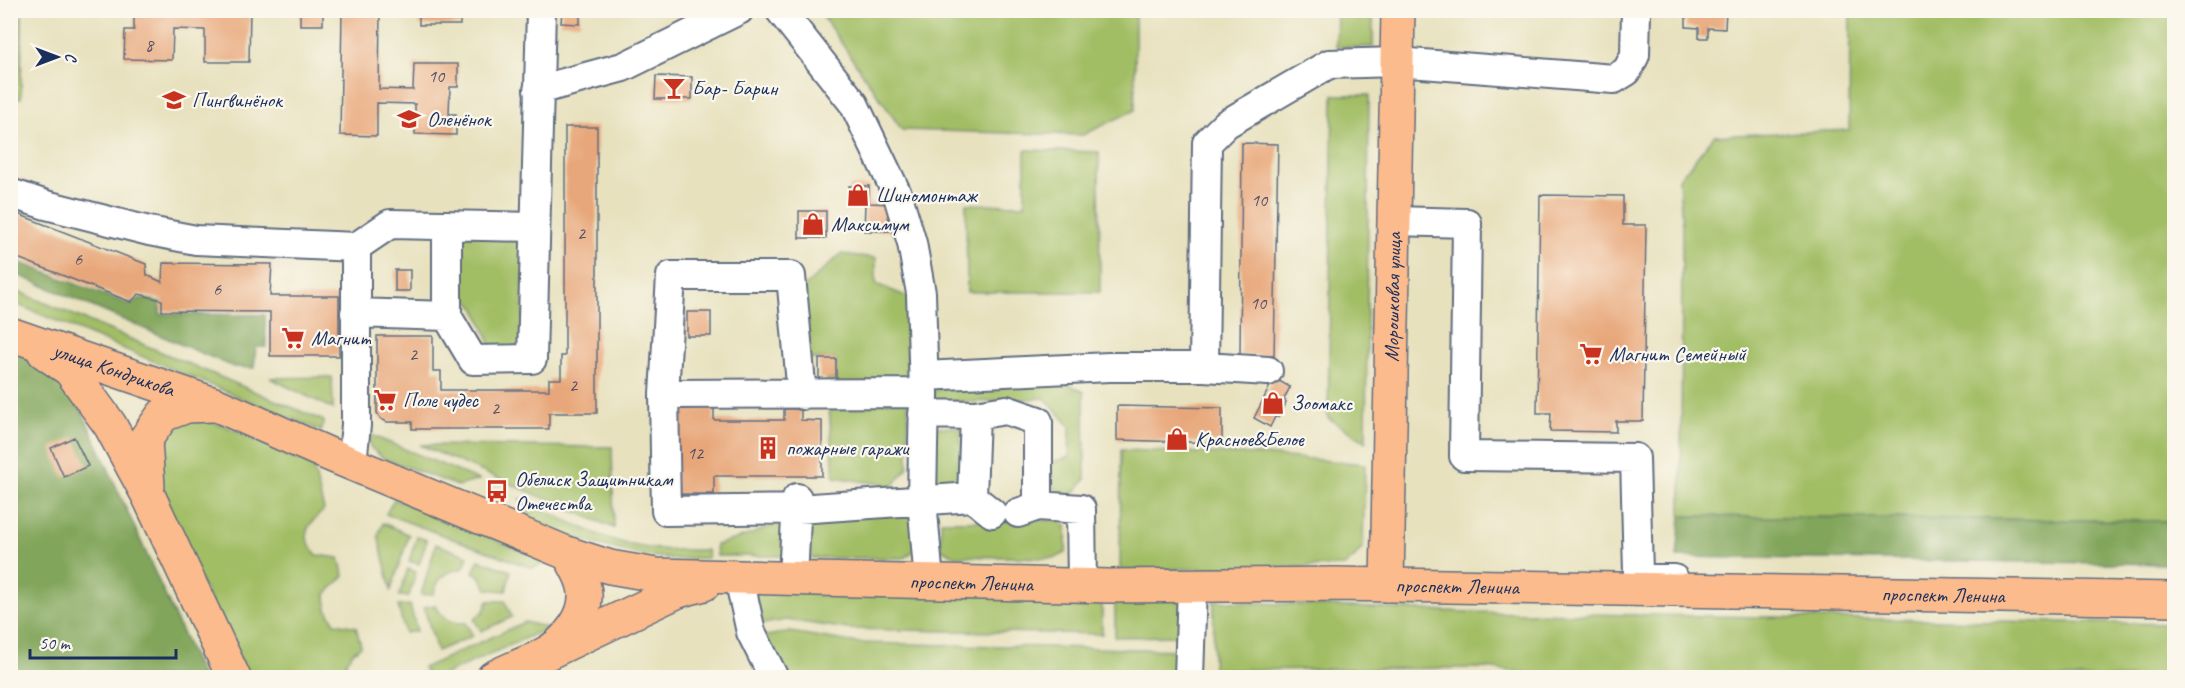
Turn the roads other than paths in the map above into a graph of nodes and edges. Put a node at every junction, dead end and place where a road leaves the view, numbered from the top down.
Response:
1 (541, 10) edge
2 (739, 10) edge
3 (780, 10) edge
4 (1398, 10) edge
5 (1636, 10) edge
6 (1397, 62) junction
7 (538, 90) junction
8 (10, 193) edge
9 (1394, 221) junction
10 (447, 225) junction
11 (535, 227) junction
12 (356, 246) junction
13 (355, 313) junction
14 (447, 316) junction
15 (17, 336) edge
16 (1204, 367) junction
17 (1268, 371) dead end
18 (664, 394) junction
19 (802, 394) junction
20 (924, 394) junction
21 (218, 405) junction
22 (975, 415) junction
23 (352, 463) junction
24 (149, 497) junction
25 (922, 500) junction
26 (797, 503) junction
27 (1005, 507) junction
28 (569, 554) junction
29 (739, 578) junction
30 (793, 579) junction
31 (929, 582) junction
32 (1192, 584) junction
33 (1082, 585) junction
34 (1387, 585) junction
35 (1718, 590) junction
36 (2175, 599) edge
37 (542, 656) junction
38 (500, 676) edge
39 (234, 678) edge
40 (774, 678) edge
41 (1189, 678) edge

1 - 7 lane
2 - 7 lane
3 - 20 lane
4 - 6 main road, Морошковая улица
5 - 6 lane
6 - 9 main road, Морошковая улица
6 - 16 lane
7 - 11 lane
8 - 12 lane
9 - 34 main road, Морошковая улица
9 - 35 lane
10 - 11 lane
10 - 12 lane
10 - 14 lane
11 - 14 lane
12 - 13 lane
13 - 14 lane
13 - 23 lane
15 - 21 main road, улица Кондрикова
15 - 24 main road
16 - 17 lane
16 - 20 lane
18 - 19 lane
18 - 19 lane
18 - 26 lane
19 - 20 lane
20 - 22 lane
20 - 25 lane
21 - 23 main road, улица Кондрикова
21 - 24 main road
22 - 27 lane
22 - 27 lane
23 - 28 main road, проспект Ленина
24 - 39 main road
25 - 26 lane
25 - 27 lane
25 - 31 lane
26 - 30 lane
27 - 33 lane
28 - 29 main road, проспект Ленина
28 - 37 main road
29 - 30 main road, проспект Ленина
29 - 37 main road, проспект Ленина
29 - 40 lane
30 - 31 main road, проспект Ленина
31 - 33 main road, проспект Ленина
32 - 33 main road, проспект Ленина
32 - 34 main road, проспект Ленина
32 - 41 lane
34 - 35 main road, проспект Ленина
35 - 36 main road, проспект Ленина
37 - 38 main road, проспект Ленина

